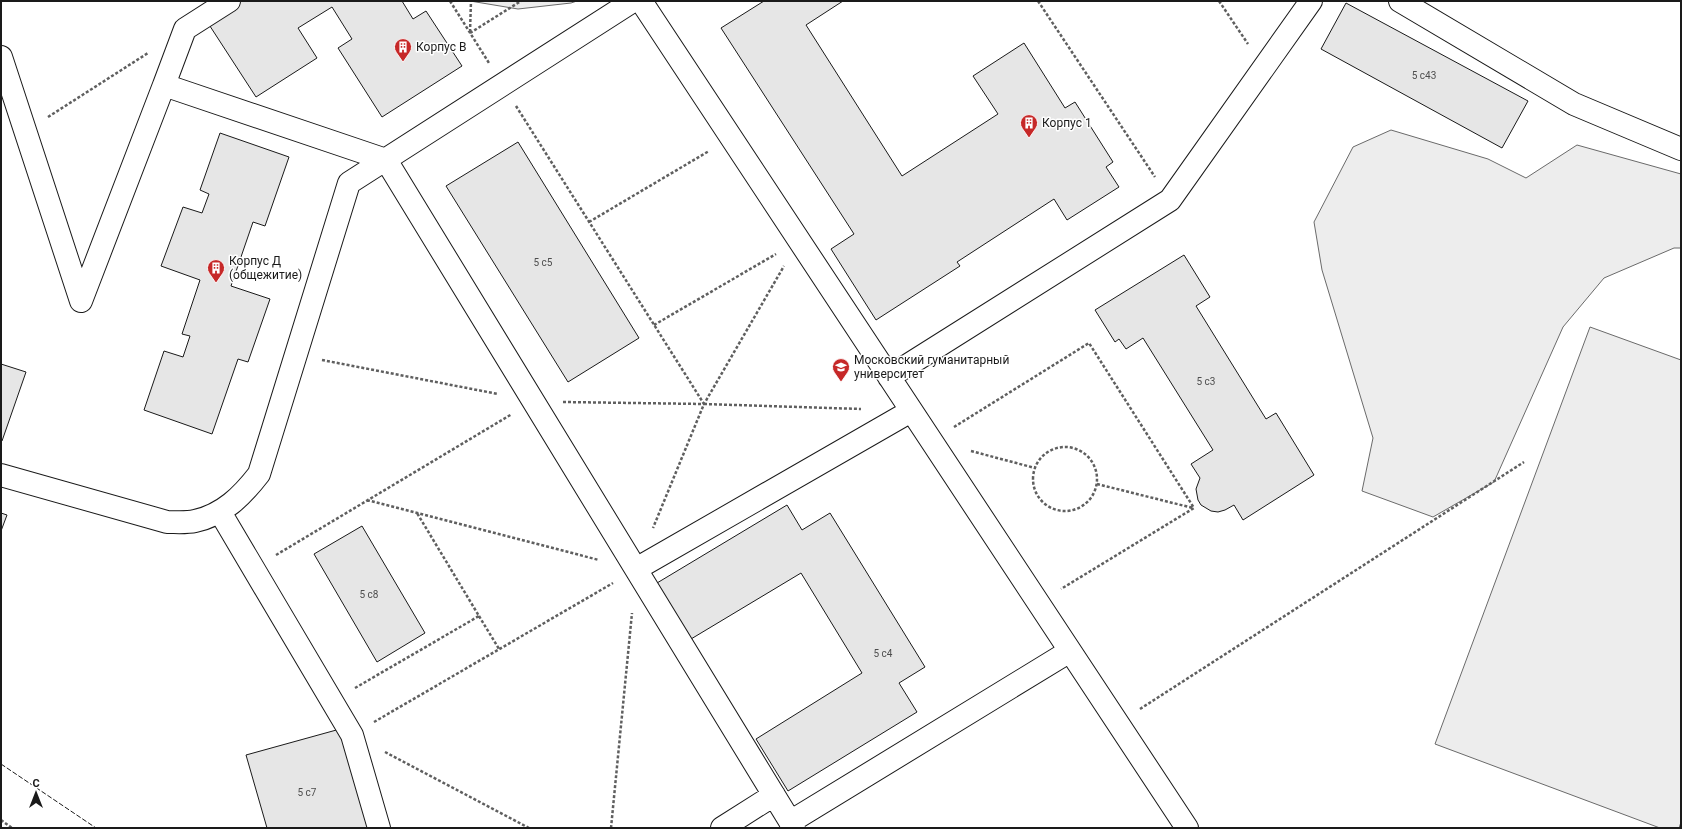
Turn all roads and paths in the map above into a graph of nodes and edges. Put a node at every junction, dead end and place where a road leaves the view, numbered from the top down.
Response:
1 (229, 1) edge
2 (450, 1) edge
3 (470, 1) edge
4 (521, 1) edge
5 (633, 1) edge
6 (641, 1) edge
7 (1038, 1) edge
8 (1219, 1) edge
9 (1311, 1) edge
10 (1400, 1) edge
11 (470, 33) junction
12 (152, 50) dead end
13 (1, 57) edge
14 (1264, 67) junction
15 (164, 85) junction
16 (503, 85) junction
17 (25, 131) junction
18 (731, 138) junction
19 (1681, 149) edge
20 (386, 160) junction
21 (1170, 200) junction
22 (589, 222) junction
23 (799, 240) junction
24 (654, 325) junction
25 (296, 355) junction
26 (889, 377) junction
27 (534, 401) junction
28 (704, 404) junction
29 (863, 409) dead end
30 (911, 411) junction
31 (931, 441) junction
32 (1524, 462) dead end
33 (1035, 468) junction
34 (1, 475) edge
35 (1097, 484) junction
36 (367, 500) dead end
37 (1194, 508) junction
38 (220, 512) junction
39 (417, 513) junction
40 (636, 569) junction
41 (1038, 603) junction
42 (632, 609) dead end
43 (478, 616) junction
44 (499, 649) junction
45 (1070, 651) junction
46 (332, 701) junction
47 (1118, 723) junction
48 (352, 735) junction
49 (774, 795) junction
50 (1, 820) edge
51 (792, 825) edge
52 (12, 828) edge
53 (379, 828) edge
54 (529, 828) edge
55 (611, 828) edge
56 (722, 828) edge
57 (1187, 828) edge

1 - 15 lane
2 - 11 path
3 - 11 path
4 - 11 path
5 - 16 lane
6 - 18 lane
7 - 21 path
8 - 14 path
9 - 14 lane
10 - 19 lane
11 - 16 path
12 - 17 path
13 - 17 lane
14 - 21 lane
15 - 17 lane
15 - 20 lane
16 - 20 lane
16 - 22 path
18 - 22 path
18 - 23 lane
20 - 25 lane
20 - 27 lane
21 - 26 lane
22 - 24 path
23 - 24 path
23 - 26 lane
24 - 28 path
25 - 27 path
25 - 38 lane
26 - 30 lane
27 - 40 lane
28 - 29 path
28 - 40 path
30 - 31 lane
30 - 40 lane
31 - 33 path
31 - 37 path
31 - 41 lane
32 - 47 path
33 - 35 path
33 - 35 path
34 - 38 lane
35 - 37 path
36 - 39 path
37 - 41 path
38 - 46 lane
39 - 40 path
39 - 43 path
40 - 44 path
40 - 49 lane
41 - 45 lane
42 - 55 path
43 - 44 path
43 - 46 path
44 - 48 path
45 - 47 lane
45 - 51 lane
46 - 48 lane
47 - 57 lane
48 - 53 lane
48 - 54 path
49 - 51 lane
49 - 56 lane
50 - 52 path

